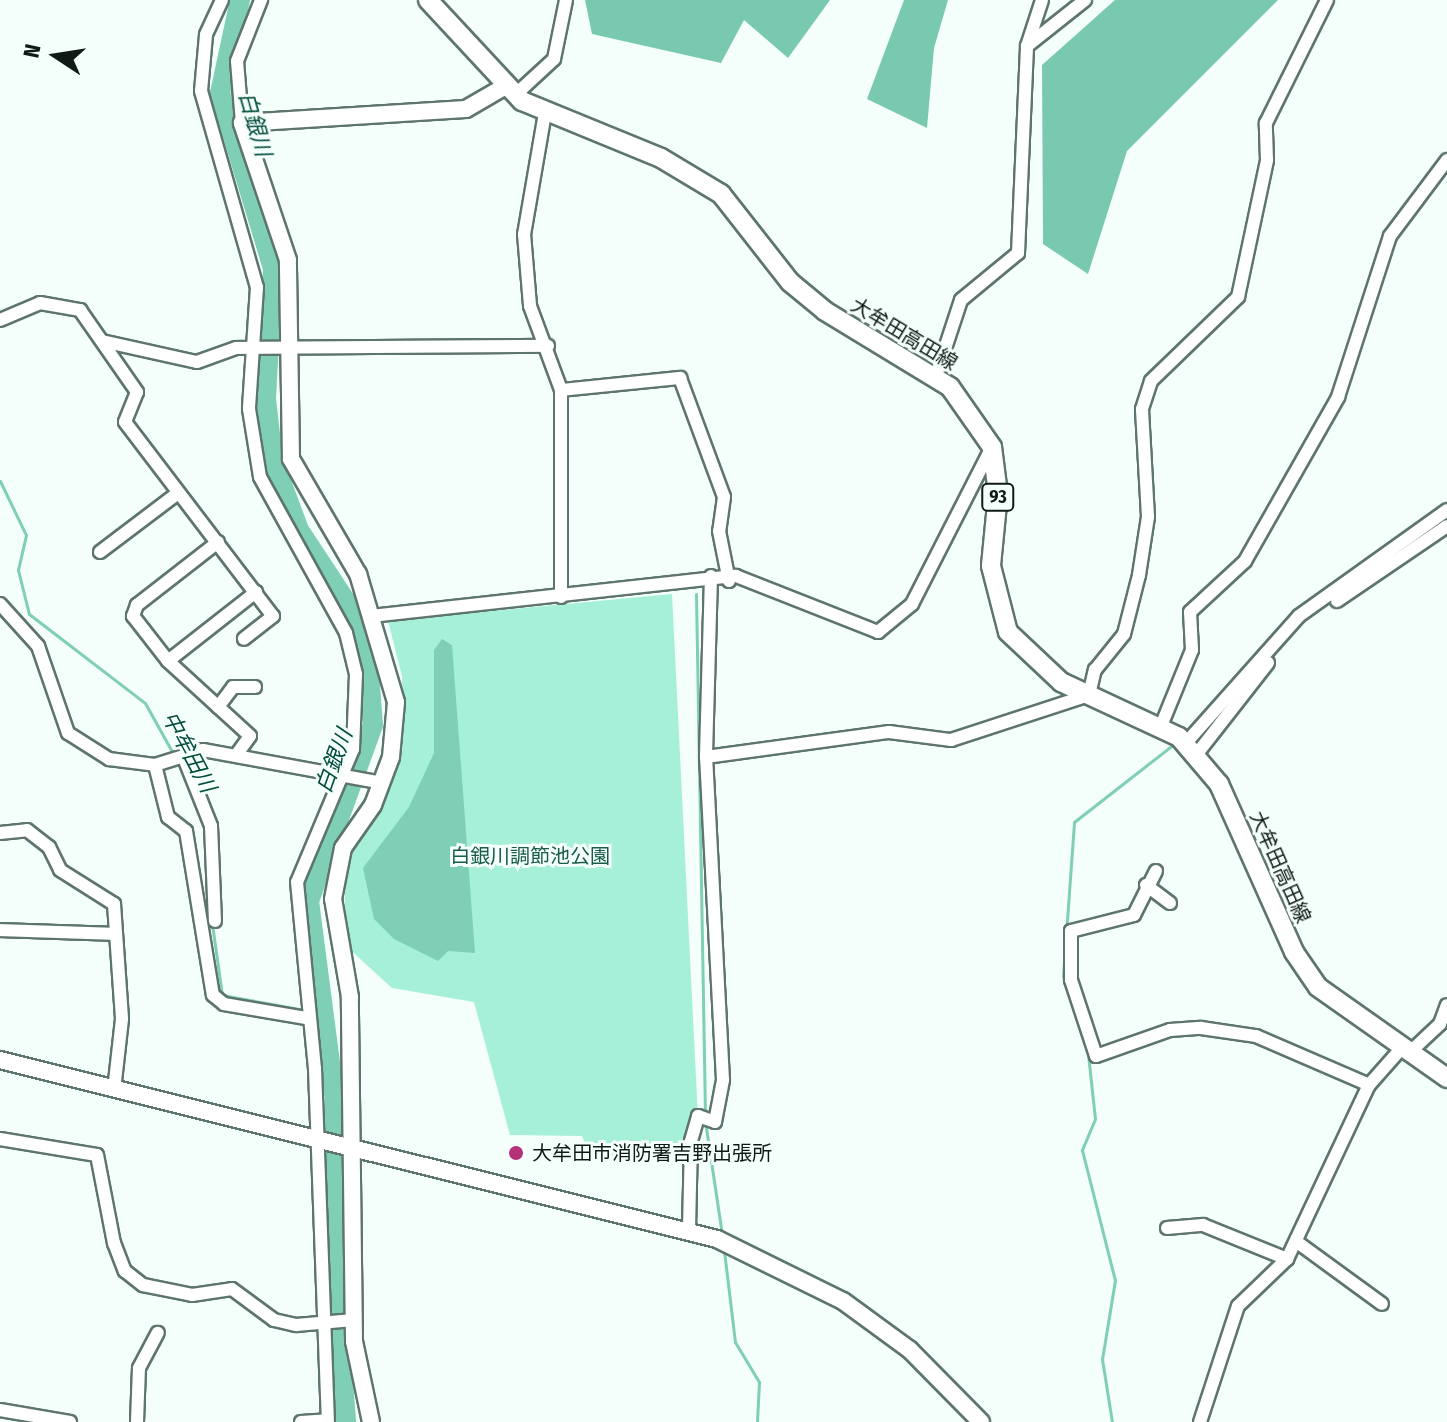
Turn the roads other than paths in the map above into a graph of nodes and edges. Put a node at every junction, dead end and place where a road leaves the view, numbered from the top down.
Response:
1 (222, 0) edge
2 (261, 0) edge
3 (428, 0) edge
4 (566, 0) edge
5 (1042, 0) edge
6 (1085, 0) edge
7 (1327, 0) edge
8 (1027, 46) junction
9 (510, 91) junction
10 (545, 113) junction
11 (242, 123) junction
12 (1447, 160) edge
13 (0, 320) edge
14 (102, 341) junction
15 (548, 346) junction
16 (258, 349) junction
17 (287, 351) junction
18 (936, 376) junction
19 (561, 390) junction
20 (992, 447) junction
21 (178, 493) junction
22 (1447, 510) edge
23 (1447, 526) edge
24 (218, 542) junction
25 (100, 552) dead end
26 (711, 576) junction
27 (729, 581) junction
28 (256, 592) junction
29 (561, 597) junction
30 (0, 604) edge
31 (371, 616) junction
32 (244, 639) dead end
33 (168, 661) junction
34 (255, 687) dead end
35 (1089, 695) junction
36 (218, 707) junction
37 (1161, 726) junction
38 (1191, 750) junction
39 (236, 755) junction
40 (706, 757) junction
41 (179, 760) junction
42 (155, 765) junction
43 (343, 775) junction
44 (378, 782) junction
45 (0, 833) edge
46 (1156, 871) dead end
47 (1146, 885) junction
48 (1170, 903) dead end
49 (215, 921) dead end
50 (0, 930) edge
51 (112, 934) junction
52 (1447, 1005) edge
53 (306, 1013) junction
54 (1404, 1052) junction
55 (0, 1060) edge
56 (1447, 1078) edge
57 (1369, 1085) junction
58 (114, 1090) junction
59 (319, 1137) junction
60 (0, 1139) edge
61 (349, 1144) junction
62 (1167, 1228) dead end
63 (689, 1229) junction
64 (1297, 1242) junction
65 (1287, 1259) junction
66 (1382, 1304) dead end
67 (351, 1320) junction
68 (322, 1323) junction
69 (158, 1333) dead end
70 (0, 1410) edge
71 (328, 1421) edge
72 (70, 1422) edge
73 (137, 1422) edge
74 (301, 1422) edge
75 (371, 1422) edge
76 (981, 1422) edge
77 (1200, 1422) edge

1 - 16 street
2 - 11 street
3 - 9 main road, 大牟田高田線
4 - 9 street
5 - 8 street
6 - 8 street
7 - 35 street
8 - 18 street
9 - 10 main road, 大牟田高田線
9 - 11 street
10 - 15 street
10 - 18 main road, 大牟田高田線
11 - 17 street
12 - 37 street
13 - 14 street
14 - 16 street
14 - 21 street
15 - 17 street
15 - 19 street
16 - 17 street
16 - 43 street
17 - 31 street
18 - 20 main road, 大牟田高田線
19 - 27 street
19 - 29 street
20 - 27 street
20 - 35 main road, 大牟田高田線 / 93
21 - 24 street
21 - 25 street
22 - 38 street
23 - 38 street
24 - 28 street
24 - 33 street
26 - 27 street
26 - 29 street
26 - 40 street
28 - 32 street
28 - 33 street
29 - 31 street
30 - 42 street
31 - 44 street
33 - 36 street
34 - 36 street
35 - 37 main road, 大牟田高田線 / 93
35 - 40 street
36 - 39 street
37 - 38 main road, 大牟田高田線 / 93
38 - 54 main road, 大牟田高田線 / 93
39 - 41 street
39 - 43 street
40 - 63 street
41 - 42 street
41 - 49 street
42 - 53 street
43 - 44 street
43 - 53 street
44 - 61 street
45 - 51 street
46 - 47 street
47 - 48 street
47 - 57 street
50 - 51 street
51 - 58 street
52 - 54 street
53 - 59 street
54 - 56 main road, 大牟田高田線 / 93
54 - 57 street
55 - 58 street
57 - 64 street
58 - 59 street
59 - 61 street
59 - 68 street
60 - 68 street
61 - 63 street
61 - 67 street
62 - 65 street
63 - 76 street
64 - 65 street
64 - 66 street
65 - 77 street
67 - 68 street
67 - 75 street
68 - 71 street
69 - 73 street
70 - 72 street
71 - 74 street

